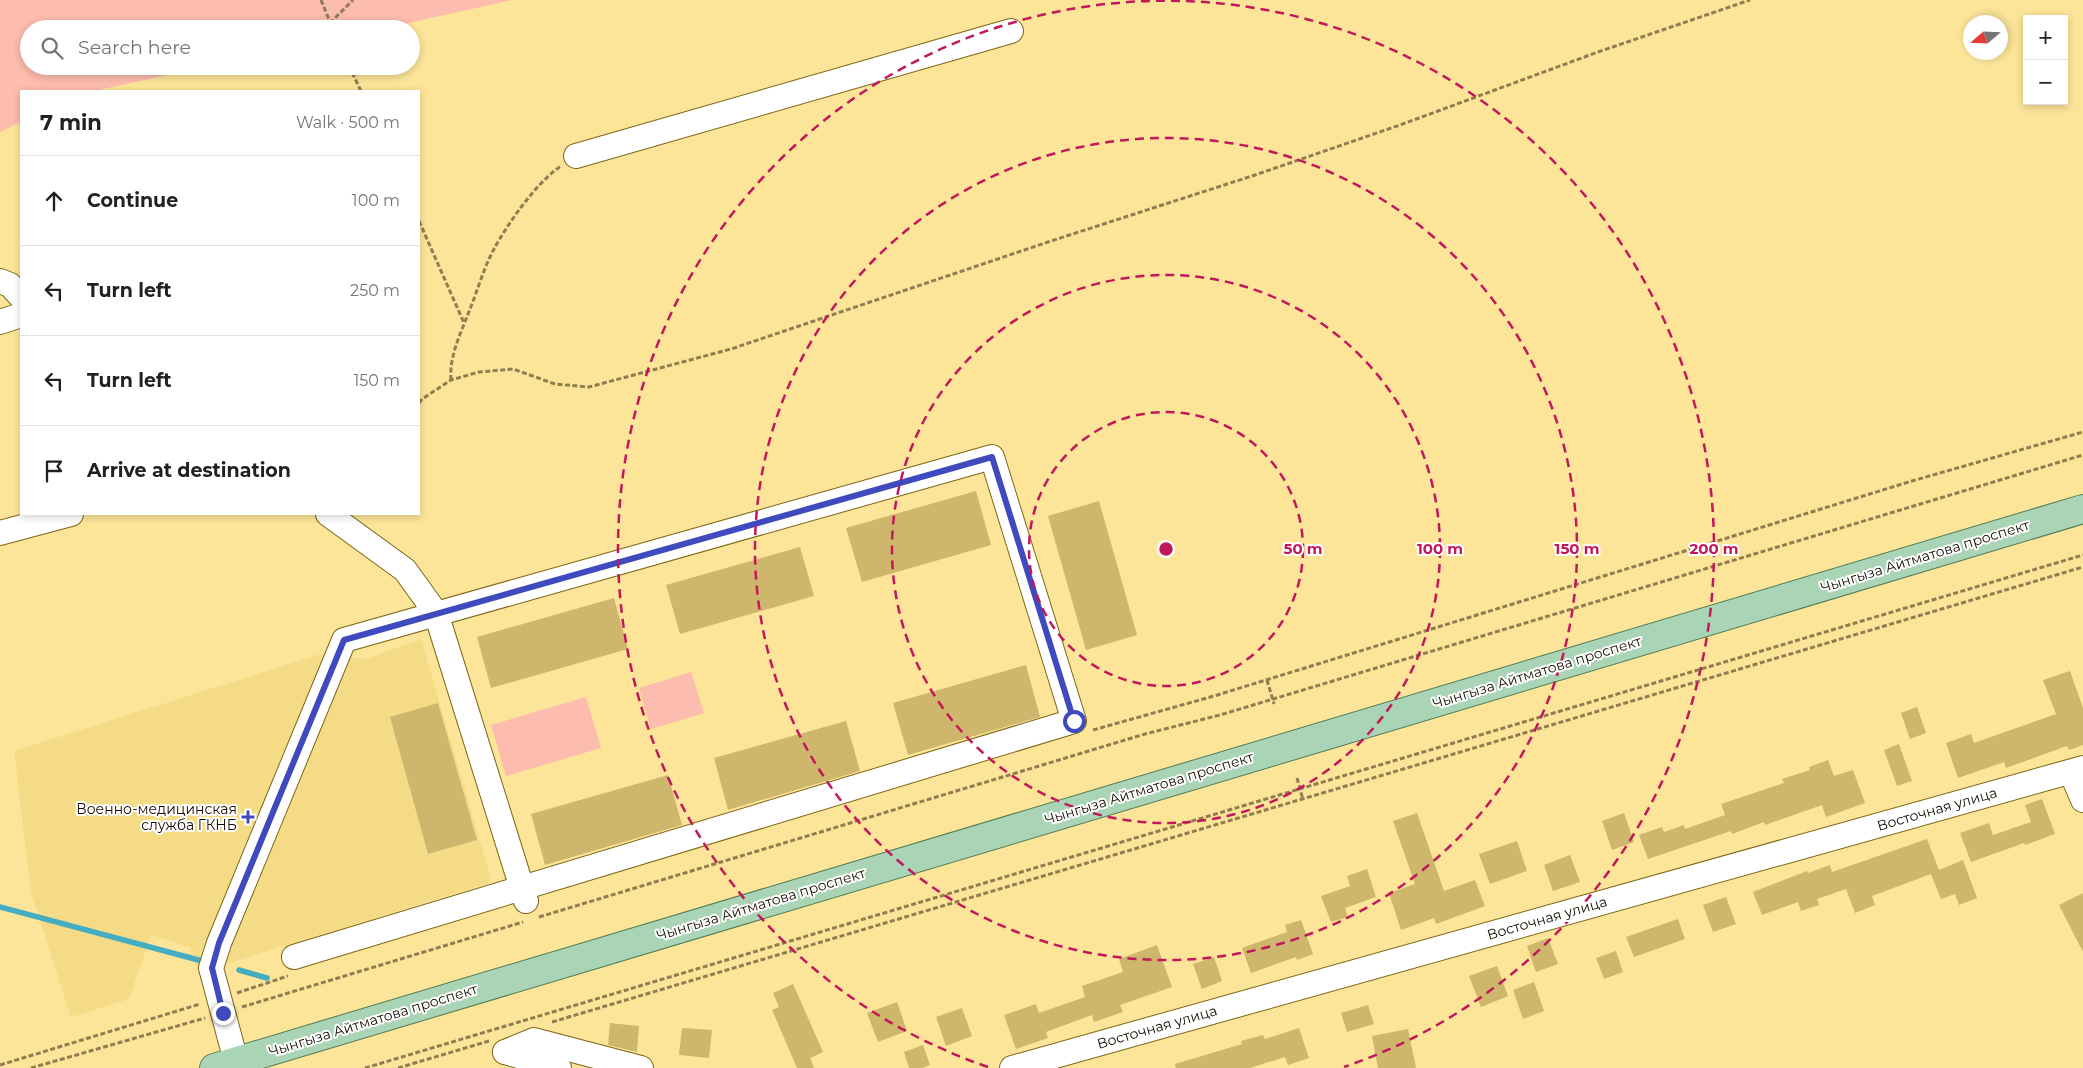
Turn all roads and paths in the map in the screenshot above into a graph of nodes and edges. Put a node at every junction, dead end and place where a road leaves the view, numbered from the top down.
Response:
1 (321, 0) edge
2 (353, 0) edge
3 (1750, 0) edge
4 (329, 20) edge
5 (332, 20) edge
6 (1011, 31) dead end
7 (353, 75) edge
8 (361, 90) edge
9 (576, 156) joint
10 (420, 223) edge
11 (0, 281) edge
12 (20, 296) edge
13 (20, 314) edge
14 (0, 322) edge
15 (465, 324) junction
16 (451, 380) junction
17 (420, 402) edge
18 (2083, 455) edge
19 (2083, 509) edge
20 (67, 515) edge
21 (329, 515) edge
22 (0, 533) edge
23 (2083, 555) edge
24 (2083, 567) edge
25 (436, 614) junction
26 (1267, 680) dead end
27 (1273, 699) junction
28 (1274, 704) dead end
29 (2077, 770) edge
30 (1297, 778) dead end
31 (1300, 788) junction
32 (1303, 800) junction
33 (2083, 800) edge
34 (528, 907) junction
35 (294, 957) dead end
36 (223, 1013) junction
37 (550, 1023) dead end
38 (508, 1045) junction
39 (225, 1065) edge
40 (31, 1068) edge
41 (365, 1068) edge
42 (398, 1068) edge
43 (559, 1068) edge
44 (640, 1068) edge
45 (1012, 1068) edge

1 - 4 path
2 - 5 path
3 - 16 path
6 - 9 street
7 - 8 path
9 - 15 path
10 - 15 path
11 - 12 street
13 - 14 street
15 - 16 path
16 - 17 path
18 - 27 path
19 - 39 main road, Чынгыза Айтматова проспект
20 - 22 street
21 - 25 street
23 - 31 path
24 - 32 path
25 - 34 street
25 - 34 street
25 - 36 street
26 - 27 path
27 - 28 path
27 - 34 path
29 - 33 street
29 - 45 street, Восточная улица
30 - 31 path
31 - 32 path
31 - 41 path
32 - 37 path
34 - 35 street
34 - 36 path
36 - 39 street
36 - 40 path
38 - 42 path
38 - 43 street
38 - 44 street

